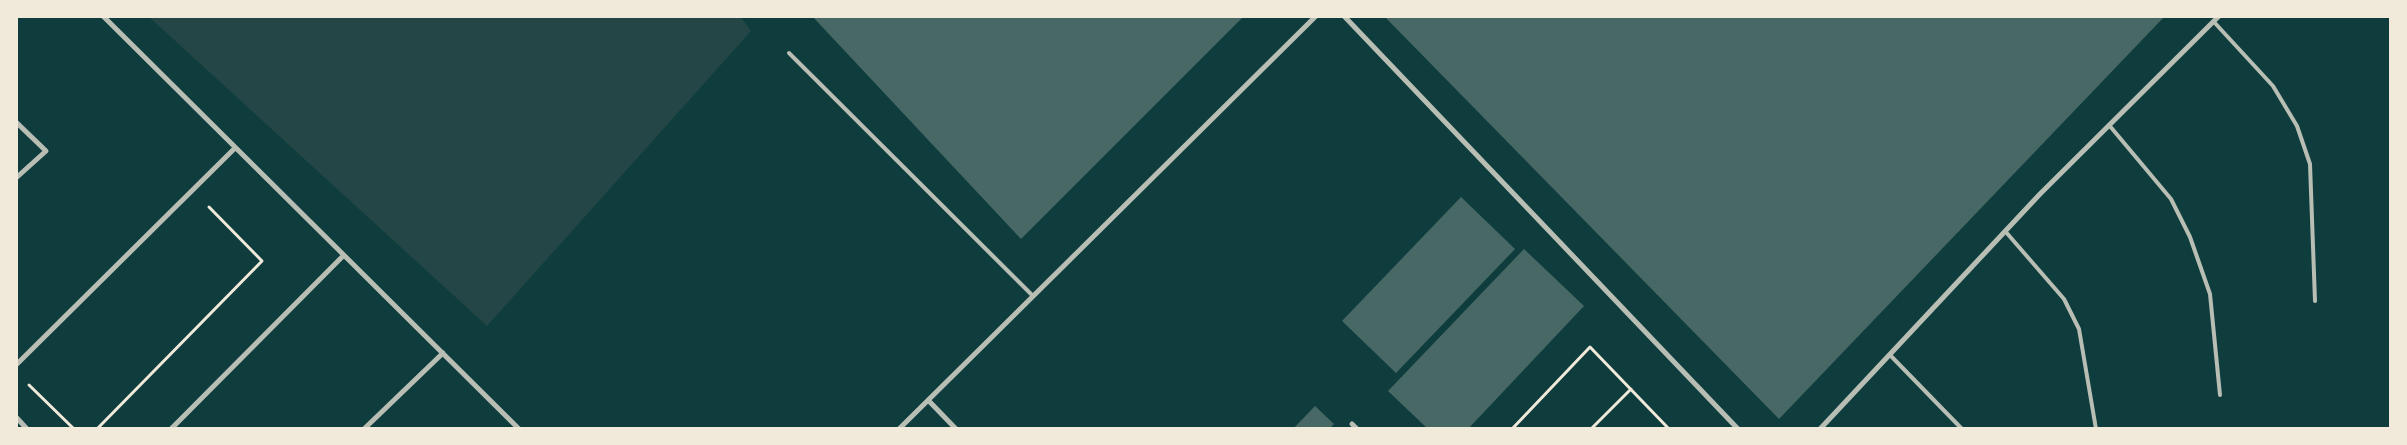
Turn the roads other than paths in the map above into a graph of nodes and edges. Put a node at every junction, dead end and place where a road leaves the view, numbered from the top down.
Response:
1 (103, 16) edge
2 (1316, 16) edge
3 (1344, 16) edge
4 (2219, 16) edge
5 (2214, 22) junction
6 (789, 53) dead end
7 (16, 122) edge
8 (2109, 125) junction
9 (235, 148) junction
10 (16, 178) edge
11 (2005, 231) junction
12 (344, 256) junction
13 (1033, 296) junction
14 (2315, 301) dead end
15 (443, 353) junction
16 (1890, 355) junction
17 (16, 365) edge
18 (2220, 395) dead end
19 (928, 400) junction
20 (16, 418) edge
21 (1352, 424) dead end
22 (27, 429) edge
23 (171, 429) edge
24 (364, 429) edge
25 (519, 429) edge
26 (899, 429) edge
27 (956, 429) edge
28 (1357, 429) edge
29 (1738, 429) edge
30 (1820, 429) edge
31 (1962, 429) edge
32 (2096, 429) edge

1 - 9 street
2 - 13 street
3 - 29 street
4 - 5 street
5 - 8 street
5 - 14 lane
6 - 13 lane
7 - 10 street
8 - 11 street
8 - 18 lane
9 - 12 street
9 - 17 street
11 - 16 street
11 - 32 lane
12 - 15 street
12 - 23 street
13 - 19 street
15 - 24 street
15 - 25 street
16 - 30 street
16 - 31 lane
19 - 26 street
19 - 27 street
20 - 22 street
21 - 28 street

